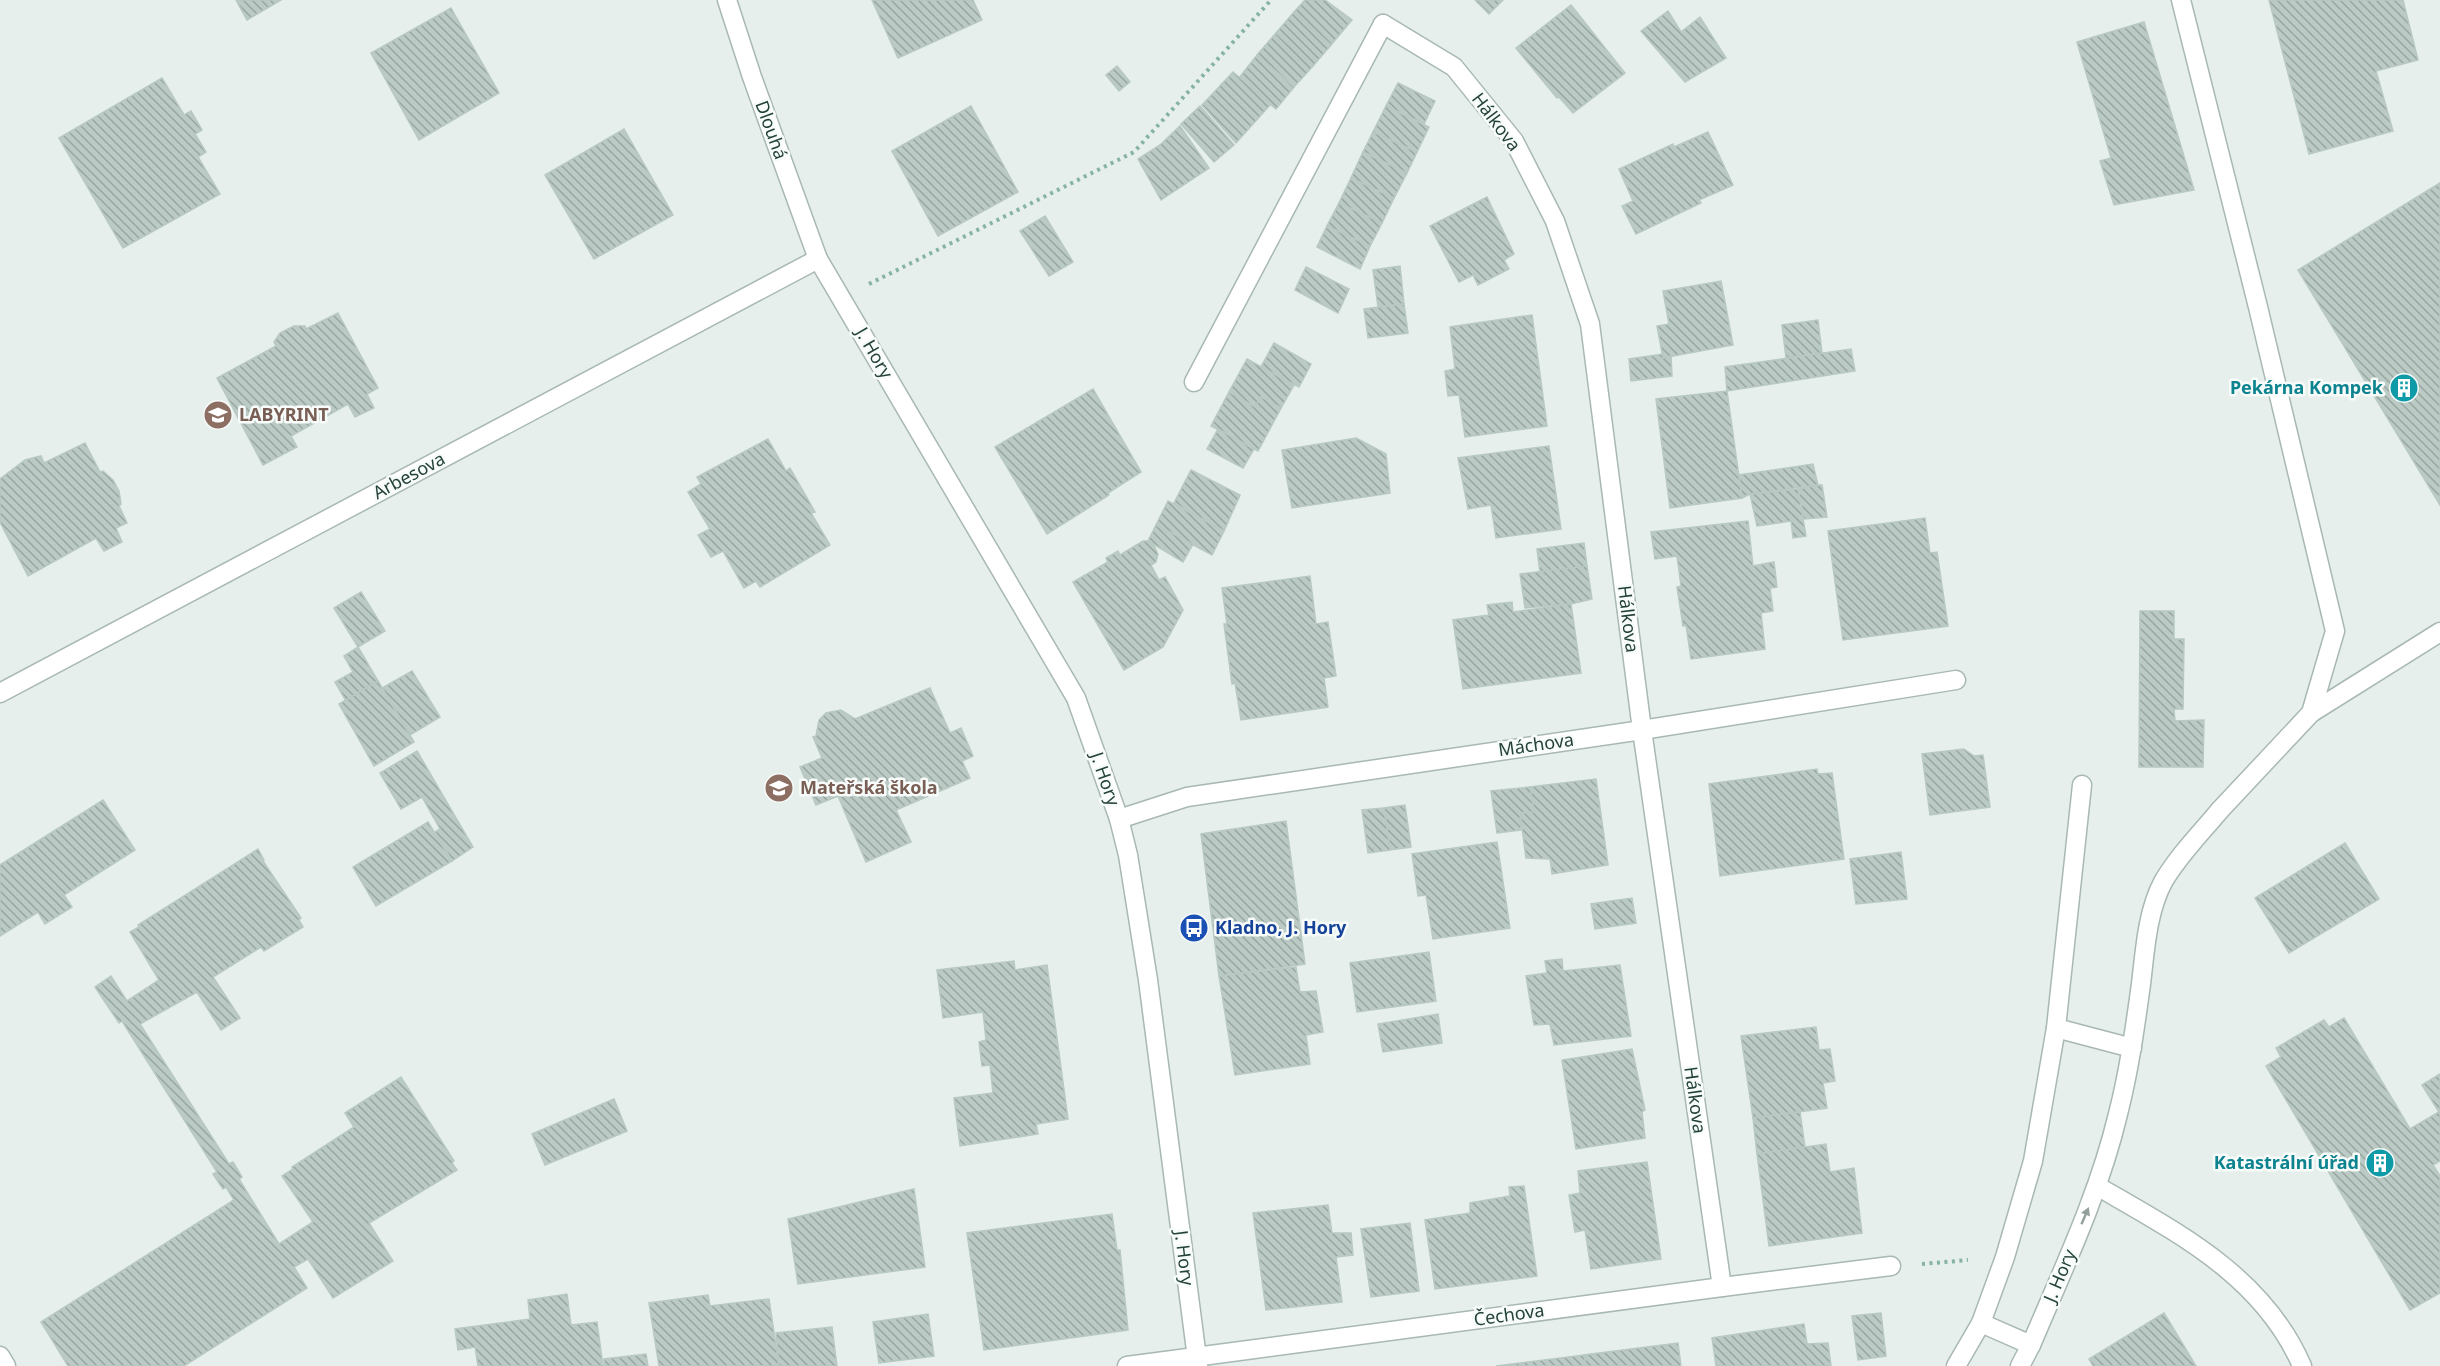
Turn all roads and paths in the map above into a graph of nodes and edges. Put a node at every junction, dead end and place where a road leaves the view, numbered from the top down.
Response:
1 (727, 0) edge
2 (1271, 0) edge
3 (2181, 0) edge
4 (818, 259) junction
5 (842, 297) junction
6 (1194, 382) dead end
7 (2440, 632) edge
8 (1956, 680) dead end
9 (0, 693) edge
10 (2311, 713) junction
11 (1642, 730) junction
12 (2082, 785) dead end
13 (1119, 819) junction
14 (2056, 1028) junction
15 (2132, 1048) junction
16 (2097, 1186) junction
17 (2005, 1257) junction
18 (1891, 1266) joint
19 (1722, 1287) junction
20 (1981, 1323) junction
21 (2031, 1345) junction
22 (0, 1356) edge
23 (1198, 1361) edge
24 (6, 1366) edge
25 (1127, 1366) edge
26 (1956, 1366) edge
27 (2020, 1366) edge
28 (2302, 1366) edge

1 - 4 street, Dlouhá
2 - 5 path
3 - 10 street
4 - 5 street, J. Hory
4 - 9 street, Arbesova
5 - 13 street, J. Hory
6 - 11 street, Hálkova
7 - 10 street
8 - 11 street, Máchova
10 - 15 street, J. Hory
11 - 13 street, Máchova
11 - 19 street, Hálkova
12 - 14 street
13 - 23 street, J. Hory
14 - 15 street
14 - 17 street
15 - 16 street, J. Hory
21 -> 16 street, J. Hory
16 - 28 street
17 - 18 path
17 - 20 street
18 - 19 street, Čechova
19 - 23 street, Čechova
20 - 21 street
20 - 26 street
21 - 27 street, J. Hory
22 - 24 street
23 - 25 street, Čechova

